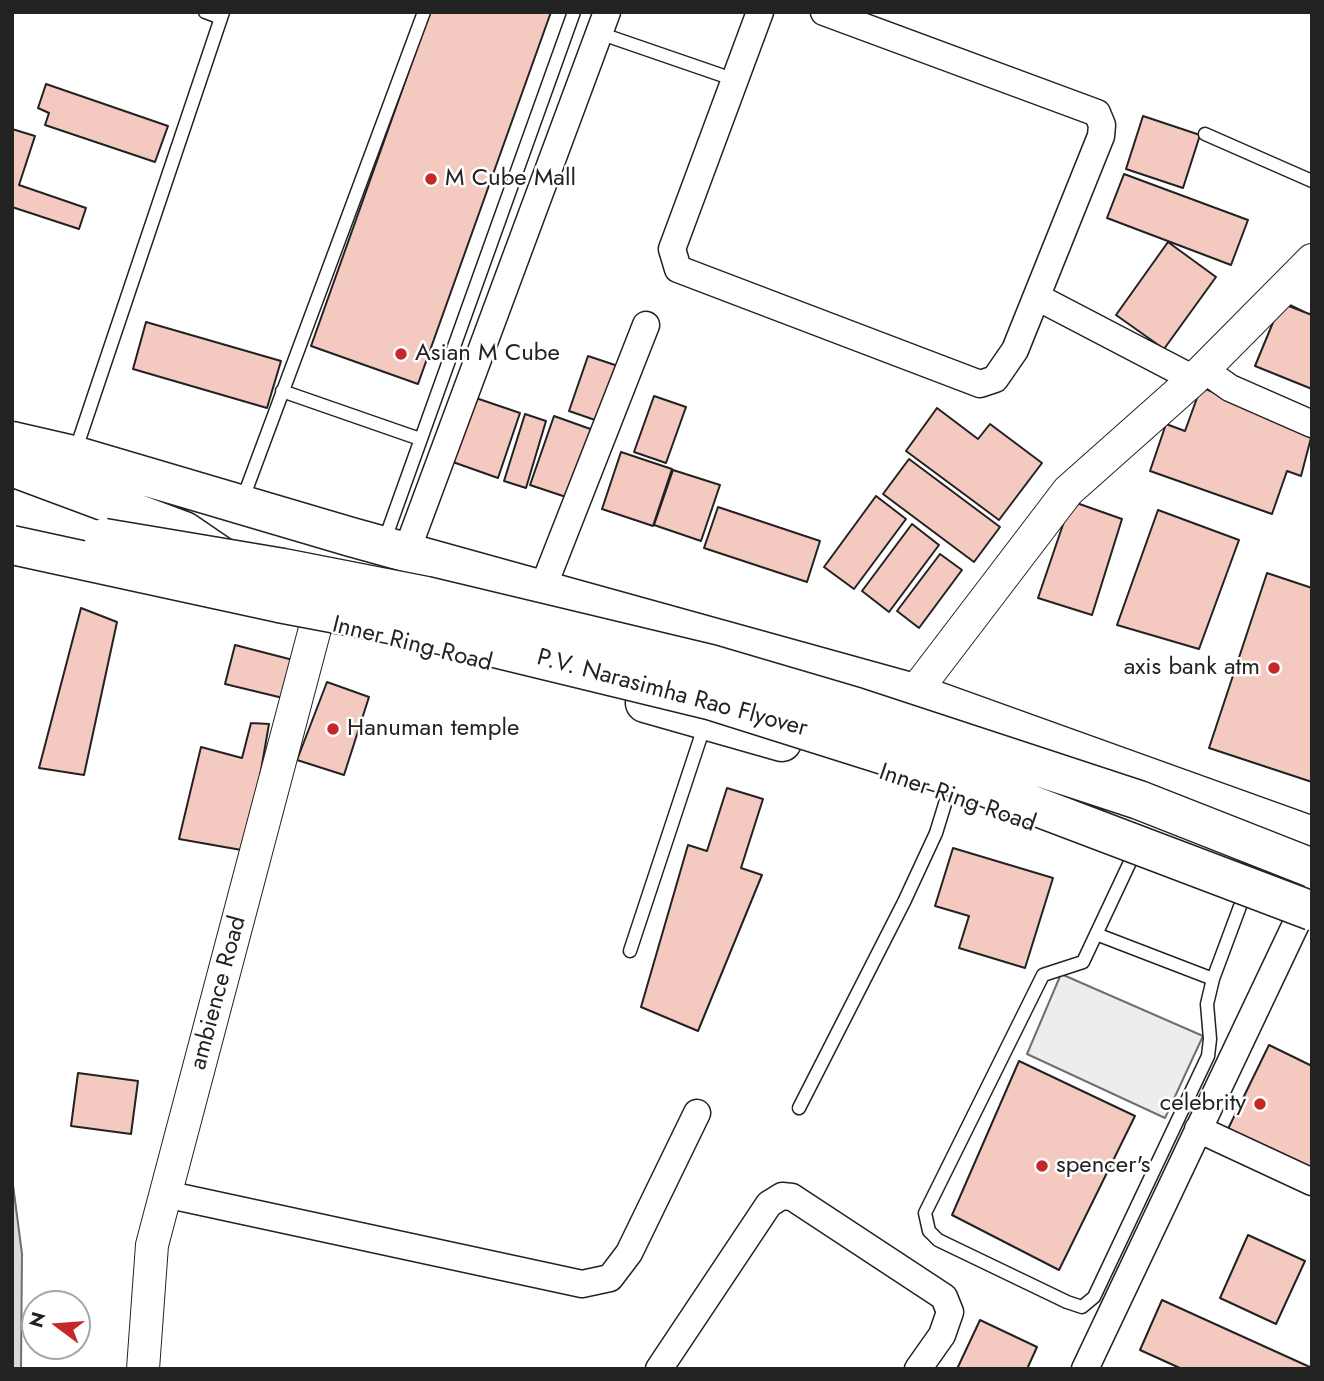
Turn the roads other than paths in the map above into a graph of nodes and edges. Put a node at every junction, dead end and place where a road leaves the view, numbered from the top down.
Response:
1 (205, 12) edge
2 (424, 12) edge
3 (574, 12) edge
4 (760, 12) edge
5 (824, 12) edge
6 (222, 15) edge
7 (603, 22) edge
8 (721, 75) dead end
9 (1205, 134) dead end
10 (1312, 181) edge
11 (1312, 260) edge
12 (1298, 293) edge
13 (1037, 297) junction
14 (646, 325) dead end
15 (1198, 374) junction
16 (282, 391) junction
17 (1312, 424) edge
18 (420, 439) junction
19 (14, 455) edge
20 (73, 455) junction
21 (240, 505) junction
22 (12, 523) edge
23 (12, 545) edge
24 (394, 550) junction
25 (542, 590) junction
26 (317, 621) junction
27 (914, 693) junction
28 (706, 720) junction
29 (885, 773) junction
30 (948, 794) junction
31 (1312, 836) edge
32 (1131, 860) junction
33 (1312, 868) edge
34 (1242, 901) junction
35 (1306, 921) edge
36 (1096, 934) junction
37 (630, 951) dead end
38 (1213, 979) junction
39 (799, 1108) dead end
40 (697, 1113) dead end
41 (1198, 1129) junction
42 (1312, 1182) edge
43 (165, 1194) junction
44 (143, 1369) edge
45 (659, 1369) edge
46 (918, 1369) edge
47 (1085, 1369) edge

1 - 6 lane
2 - 16 lane
3 - 18 lane
4 - 13 street
5 - 13 street
6 - 20 lane
7 - 8 lane
7 - 24 street
9 - 10 lane
11 - 12 street
12 - 15 street
13 - 15 street
14 - 25 street
15 - 17 street
15 - 27 street
16 - 18 lane
16 - 21 lane
18 - 24 lane
19 - 20 main road, Inner Ring Road
19 - 26 main road, Inner Ring Road
20 - 21 main road, Inner Ring Road
21 - 24 main road, Inner Ring Road
22 - 33 main road, P.V. Narasimha Rao Flyover, bridge
23 - 35 main road, P.V. Narasimha Rao Flyover, bridge
24 - 25 main road, Inner Ring Road
25 - 27 main road, Inner Ring Road
26 - 28 main road, Inner Ring Road
26 - 43 street, ambience Road
27 - 29 street
27 - 31 main road, Inner Ring Road
28 - 29 main road, Inner Ring Road
28 - 37 lane
29 - 30 main road, Inner Ring Road
30 - 32 main road, Inner Ring Road
30 - 39 lane
32 - 34 main road, Inner Ring Road
32 - 36 lane
34 - 35 main road, Inner Ring Road
34 - 38 lane
35 - 41 street
36 - 38 lane
36 - 38 lane
40 - 43 street
41 - 42 street
41 - 47 street
43 - 44 street, ambience Road
45 - 46 street

